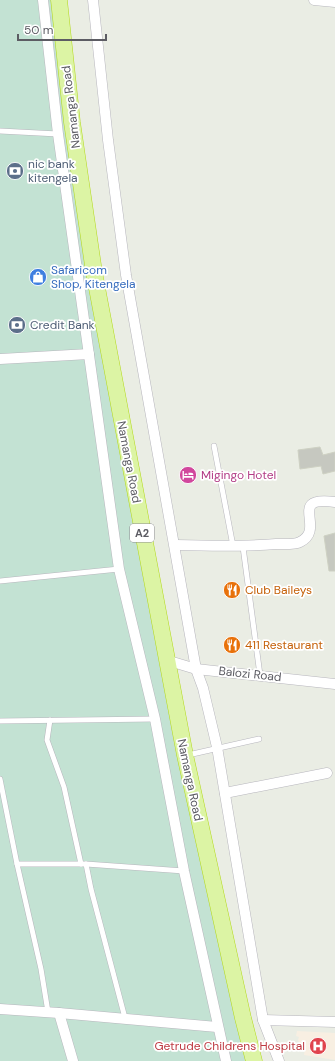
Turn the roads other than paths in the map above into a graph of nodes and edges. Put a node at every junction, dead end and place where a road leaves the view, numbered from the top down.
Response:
1 (43, 0) edge
2 (59, 0) edge
3 (93, 0) edge
4 (314, 0) edge
5 (335, 2) edge
6 (0, 131) edge
7 (58, 134) junction
8 (88, 354) junction
9 (0, 359) edge
10 (214, 446) dead end
11 (335, 502) edge
12 (175, 545) junction
13 (238, 546) junction
14 (119, 569) junction
15 (0, 581) edge
16 (166, 660) junction
17 (196, 669) junction
18 (260, 675) junction
19 (335, 684) edge
20 (156, 719) junction
21 (50, 720) junction
22 (0, 721) edge
23 (259, 739) dead end
24 (217, 747) junction
25 (185, 755) junction
26 (327, 773) dead end
27 (0, 779) edge
28 (225, 793) junction
29 (17, 864) junction
30 (83, 864) junction
31 (184, 871) junction
32 (0, 1009) edge
33 (48, 1012) junction
34 (59, 1013) junction
35 (125, 1018) junction
36 (263, 1020) junction
37 (335, 1022) edge
38 (217, 1027) junction
39 (73, 1061) edge
40 (226, 1061) edge
41 (254, 1061) edge
42 (279, 1061) edge

1 - 7 street
2 - 16 highway, Namanga Road / A2
3 - 12 street
4 - 5 street
6 - 7 lane
7 - 8 street
8 - 9 street
8 - 14 street
10 - 13 lane
11 - 13 street
12 - 13 street
12 - 17 street
13 - 18 lane
14 - 15 lane
14 - 20 street
16 - 17 street, Balozi Road
16 - 25 highway, Namanga Road / A2
17 - 18 street, Balozi Road
17 - 24 street
18 - 19 street, Balozi Road
20 - 21 lane
20 - 31 street
21 - 22 lane
21 - 30 lane
23 - 24 lane
24 - 25 lane
24 - 28 street
25 - 41 highway, Namanga Road / A2
26 - 28 street
27 - 29 lane
28 - 36 street
29 - 30 lane
29 - 33 lane
30 - 31 lane
30 - 35 lane
31 - 38 street
32 - 33 street
33 - 34 street
34 - 35 street
34 - 39 street
35 - 38 street
36 - 37 street
36 - 42 street
38 - 40 street

